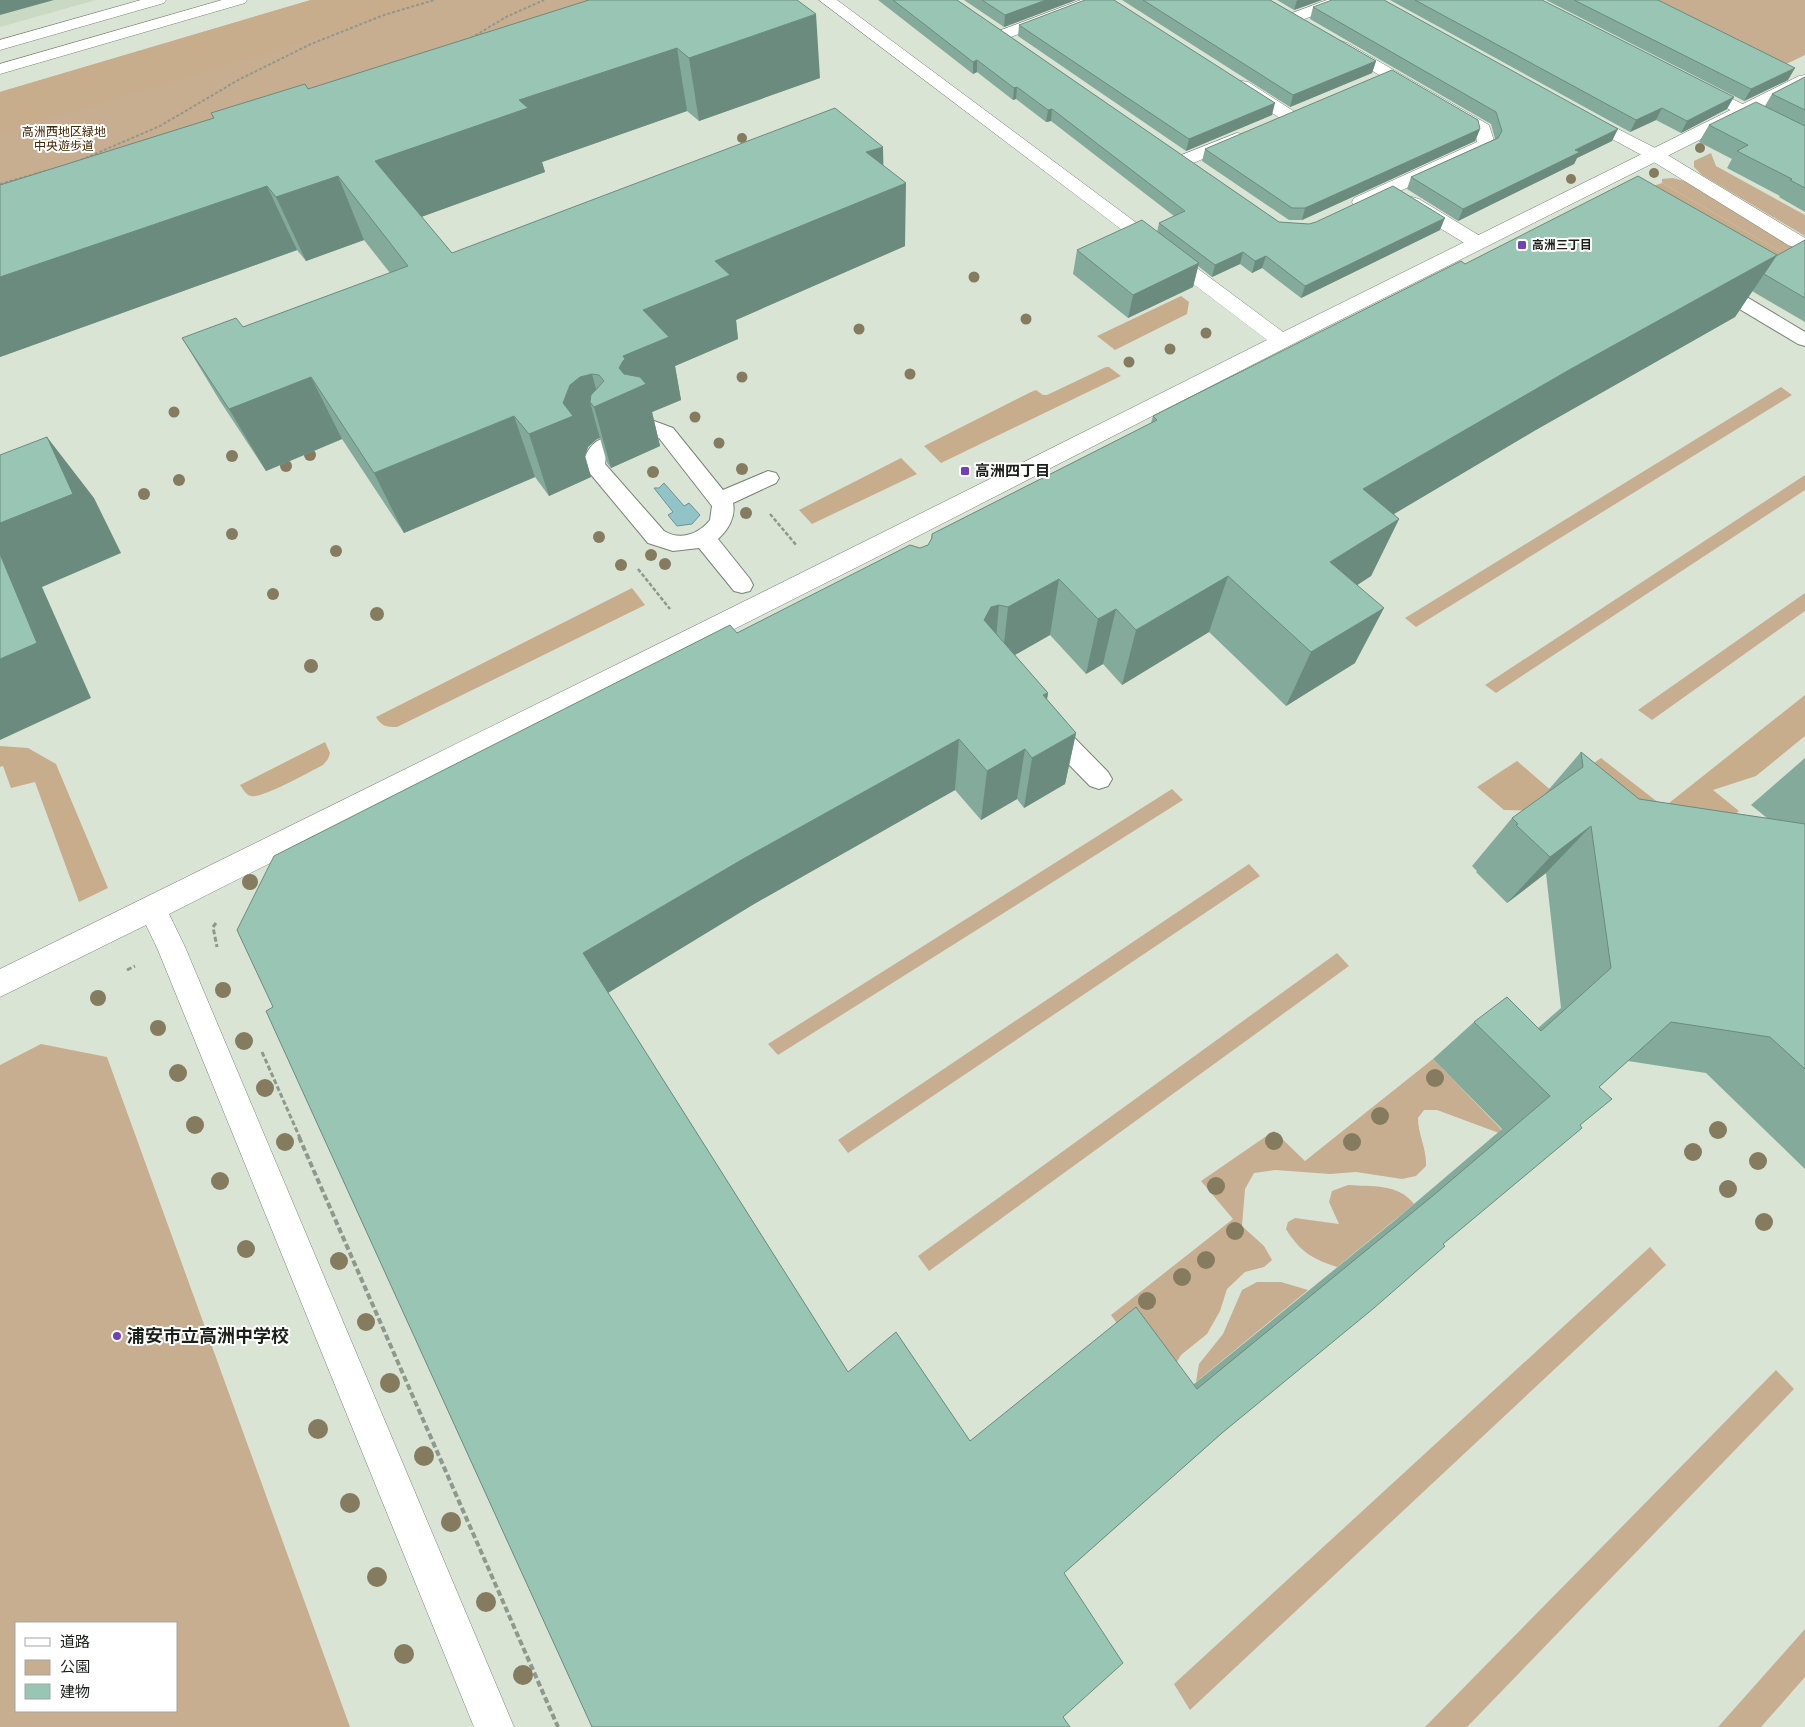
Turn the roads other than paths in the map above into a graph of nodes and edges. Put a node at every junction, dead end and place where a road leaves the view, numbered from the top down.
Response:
1 (158, 0) edge
2 (239, 0) edge
3 (827, 0) edge
4 (1096, 0) edge
5 (1341, 0) edge
6 (1278, 9) edge
7 (1293, 18) junction
8 (987, 25) edge
9 (1309, 27) edge
10 (1002, 35) junction
11 (1325, 36) edge
12 (0, 45) edge
13 (1018, 46) edge
14 (0, 69) edge
15 (1388, 74) junction
16 (1232, 79) edge
17 (1684, 80) edge
18 (1805, 80) edge
19 (1370, 81) edge
20 (1566, 106) edge
21 (1307, 108) edge
22 (1744, 111) junction
23 (1289, 116) junction
24 (1272, 123) edge
25 (1254, 131) edge
26 (1805, 142) edge
27 (1168, 149) edge
28 (1655, 155) junction
29 (1185, 160) junction
30 (1200, 170) edge
31 (1390, 189) junction
32 (1568, 198) junction
33 (1347, 208) edge
34 (1588, 210) edge
35 (1478, 243) junction
36 (1805, 245) edge
37 (1696, 274) edge
38 (1805, 340) edge
39 (1282, 341) junction
40 (646, 429) dead end
41 (608, 444) edge
42 (768, 478) dead end
43 (720, 500) junction
44 (704, 538) junction
45 (875, 548) junction
46 (891, 565) edge
47 (742, 584) dead end
48 (1034, 712) edge
49 (1099, 779) dead end
50 (151, 908) junction
51 (0, 984) edge
52 (494, 1727) edge

1 - 12 street
2 - 14 street
3 - 39 street
4 - 10 street
5 - 7 street
6 - 7 street
7 - 9 street
8 - 10 street
10 - 13 street
11 - 15 street
15 - 19 street
15 - 31 street
16 - 23 street
17 - 22 street
18 - 22 street
20 - 28 street
21 - 23 street
22 - 26 street
22 - 28 street
23 - 24 street
25 - 29 street
27 - 29 street
28 - 32 street
28 - 36 street
29 - 30 street
31 - 33 street
31 - 35 street
32 - 34 lane
32 - 35 street
35 - 39 street
37 - 38 lane
39 - 45 street
40 - 43 lane
41 - 44 lane
42 - 43 lane
43 - 44 lane
44 - 47 lane
45 - 46 lane
45 - 50 street
48 - 49 lane
50 - 51 street
50 - 52 street

